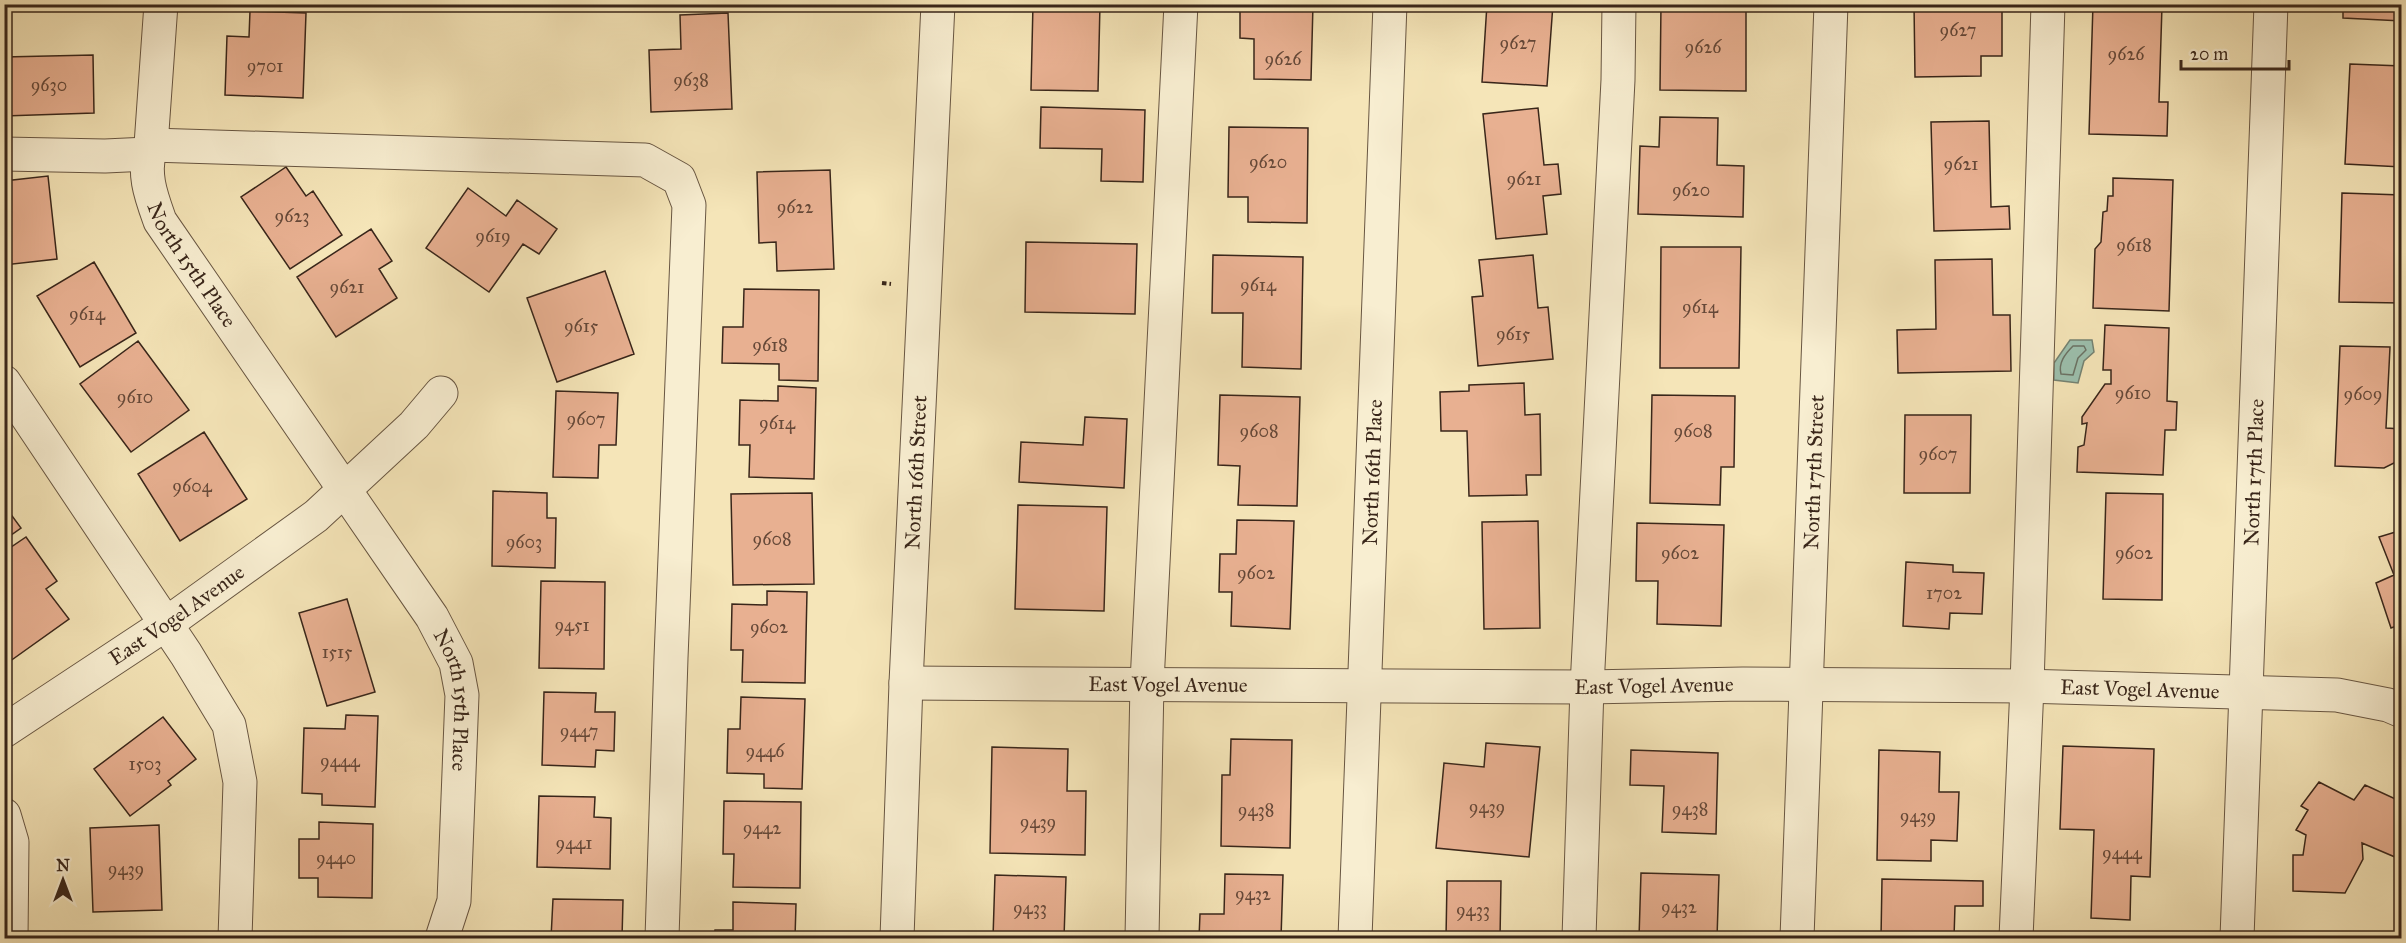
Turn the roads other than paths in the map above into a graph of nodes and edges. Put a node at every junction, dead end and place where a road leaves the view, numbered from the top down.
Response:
1 (161, 4) edge
2 (938, 4) edge
3 (1181, 4) edge
4 (1390, 4) edge
5 (1619, 4) edge
6 (1831, 4) edge
7 (2048, 4) edge
8 (2271, 4) edge
9 (150, 150) junction
10 (4, 154) edge
11 (4, 382) edge
12 (441, 393) dead end
13 (344, 491) junction
14 (166, 624) junction
15 (906, 683) junction
16 (1147, 683) junction
17 (1365, 684) junction
18 (1806, 685) junction
19 (2027, 686) junction
20 (1587, 687) junction
21 (2246, 691) junction
22 (2402, 711) edge
23 (4, 731) edge
24 (4, 815) edge
25 (11, 939) edge
26 (235, 939) edge
27 (442, 939) edge
28 (662, 939) edge
29 (897, 939) edge
30 (1142, 939) edge
31 (1355, 939) edge
32 (1579, 939) edge
33 (1797, 939) edge
34 (2016, 939) edge
35 (2237, 939) edge

1 - 9 street, North 15th Place
2 - 15 street, North 16th Street
3 - 16 street
4 - 17 street, North 16th Place
5 - 20 street
6 - 18 street, North 17th Street
7 - 19 street
8 - 21 street, North 17th Place
9 - 10 street
9 - 13 street, North 15th Place
9 - 28 street
11 - 14 street
12 - 13 street
13 - 14 street, East Vogel Avenue
13 - 27 street, North 15th Place
14 - 23 street, East Vogel Avenue
14 - 26 street
15 - 16 street, East Vogel Avenue
15 - 29 street, North 16th Street
16 - 17 street, East Vogel Avenue
16 - 30 street
17 - 20 street, East Vogel Avenue
17 - 31 street, North 16th Place
18 - 19 street, East Vogel Avenue
18 - 20 street, East Vogel Avenue
18 - 33 street, North 17th Street
19 - 21 street, East Vogel Avenue
19 - 34 street
20 - 32 street
21 - 22 street, East Vogel Avenue
21 - 35 street, North 17th Place
24 - 25 street

